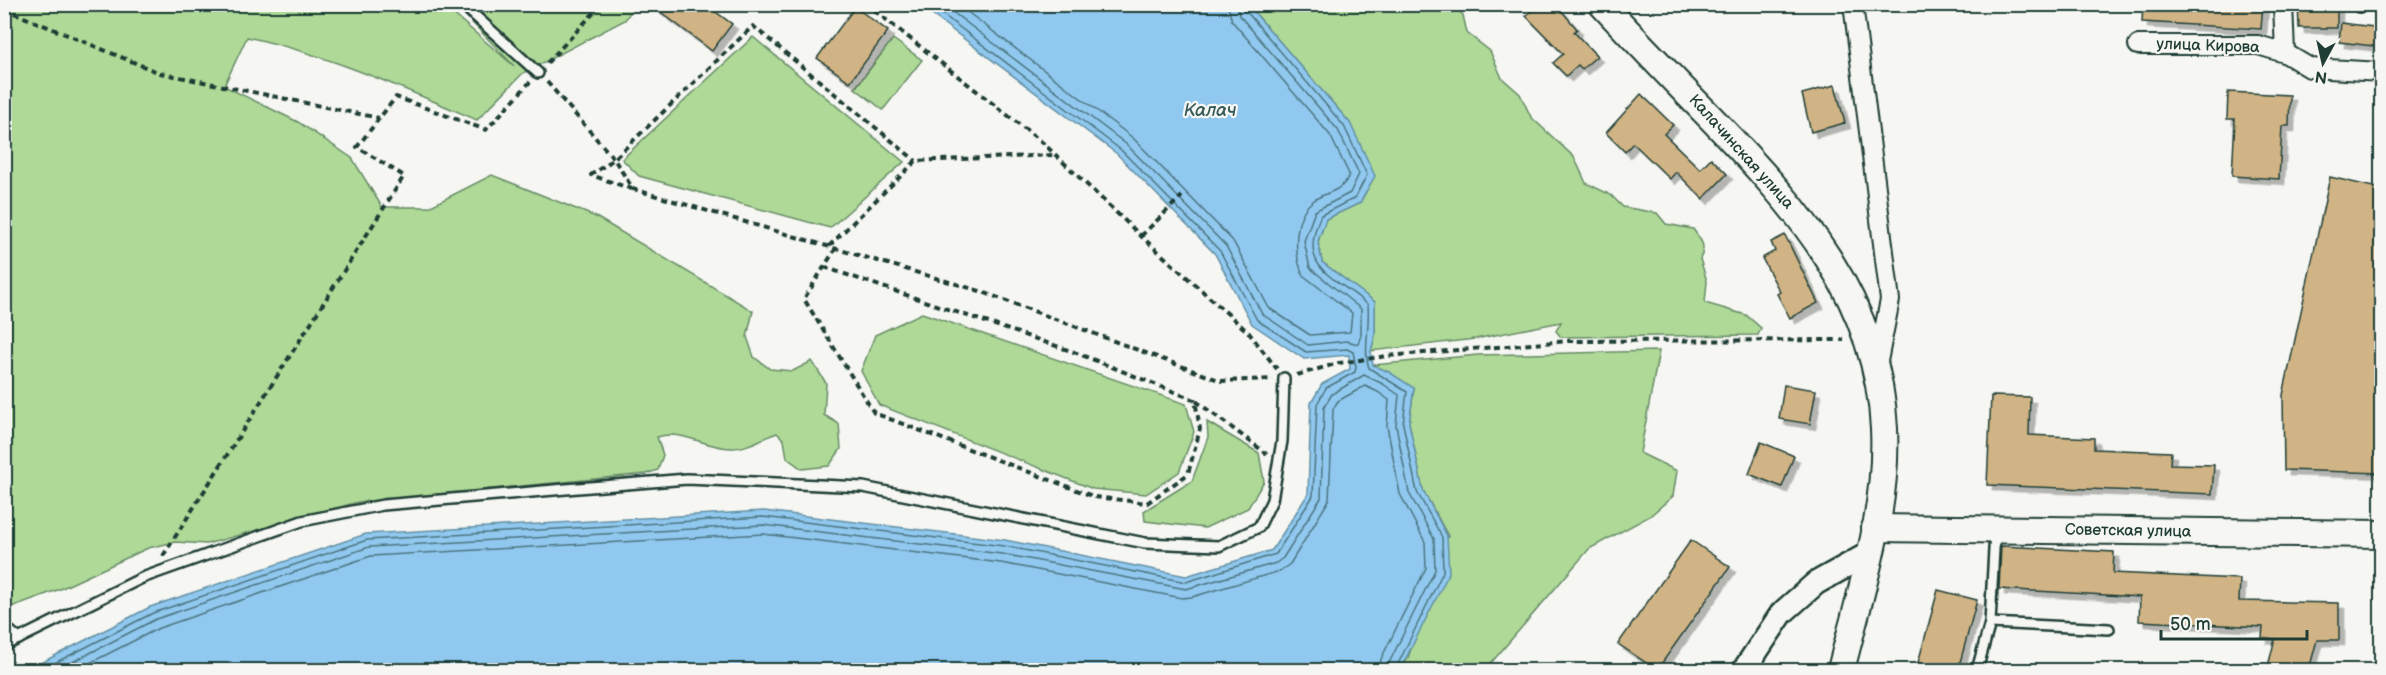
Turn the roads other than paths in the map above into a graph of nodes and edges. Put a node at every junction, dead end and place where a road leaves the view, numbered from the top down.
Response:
1 (462, 4) edge
2 (1602, 4) edge
3 (1853, 4) edge
4 (2283, 4) edge
5 (2138, 45) dead end
6 (2285, 53) junction
7 (2382, 72) edge
8 (538, 73) road end
9 (1876, 368) junction
10 (1284, 378) road end
11 (1875, 528) junction
12 (1995, 529) junction
13 (2382, 534) edge
14 (1870, 554) junction
15 (1990, 623) junction
16 (4, 626) edge
17 (2109, 629) dead end
18 (19, 639) junction
19 (4, 646) edge
20 (1744, 670) edge
21 (1841, 670) edge
22 (1977, 670) edge

1 - 8 lane
2 - 9 main road, Калачинская улица
3 - 9 street
4 - 6 street
5 - 6 street, улица Кирова
6 - 7 street, улица Кирова
9 - 11 main road, Калачинская улица
10 - 18 lane
11 - 12 main road, Советская улица
11 - 14 main road, Калачинская улица
12 - 13 main road, Советская улица
12 - 15 lane
14 - 20 street
14 - 21 main road, Калачинская улица
15 - 17 lane
15 - 22 lane
16 - 18 lane
18 - 19 lane

